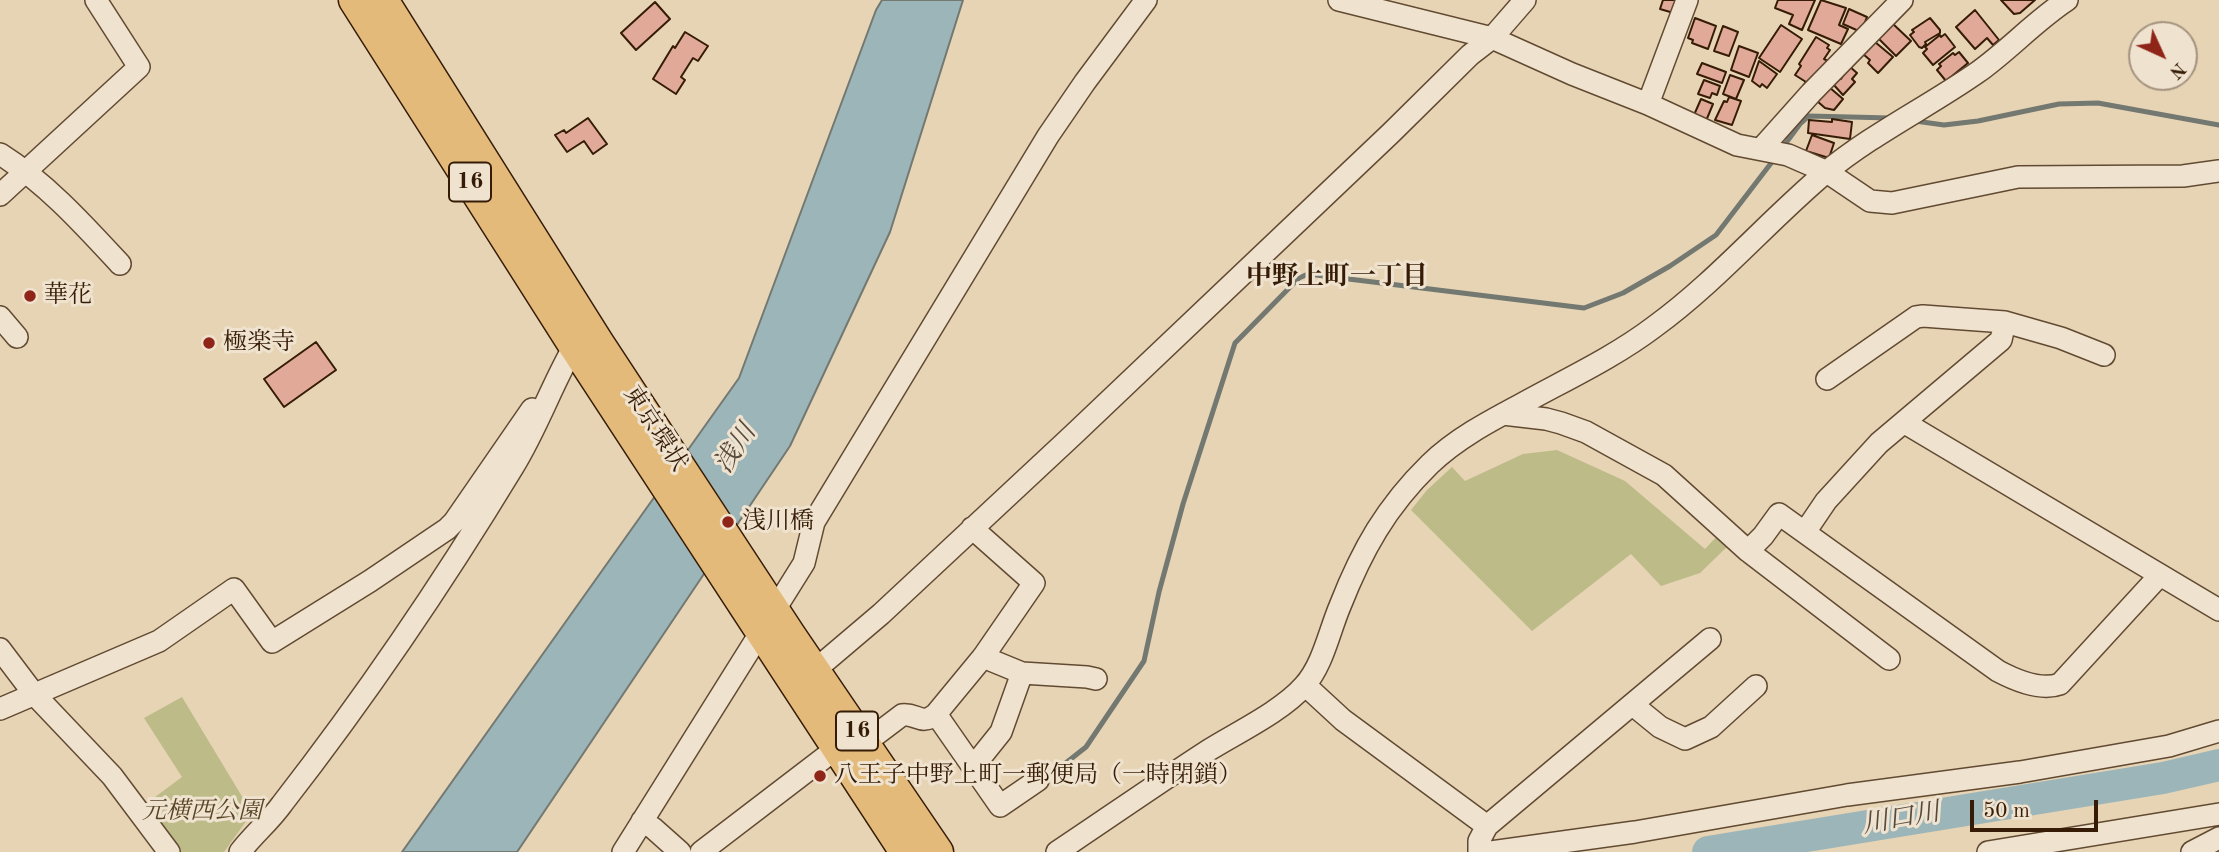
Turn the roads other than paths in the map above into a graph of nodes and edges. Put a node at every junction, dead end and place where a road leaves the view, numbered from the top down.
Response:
1 (96, 0) edge
2 (354, 0) edge
3 (383, 0) edge
4 (1146, 0) edge
5 (1339, 0) edge
6 (1525, 0) edge
7 (1687, 0) edge
8 (1902, 0) edge
9 (2067, 0) edge
10 (1378, 4) edge
11 (1492, 38) junction
12 (1647, 104) junction
13 (1764, 150) junction
14 (0, 154) edge
15 (26, 170) junction
16 (2219, 171) edge
17 (1827, 172) junction
18 (0, 195) edge
19 (120, 264) dead end
20 (0, 317) edge
21 (2005, 322) junction
22 (17, 337) dead end
23 (587, 344) junction
24 (2104, 355) dead end
25 (1828, 379) dead end
26 (531, 409) dead end
27 (1503, 414) junction
28 (1905, 423) junction
29 (972, 528) junction
30 (1805, 532) junction
31 (1748, 551) junction
32 (2160, 576) junction
33 (2219, 610) edge
34 (762, 614) junction
35 (1710, 639) dead end
36 (0, 649) edge
37 (983, 657) junction
38 (1889, 659) dead end
39 (815, 670) junction
40 (1022, 673) junction
41 (1096, 680) dead end
42 (1305, 685) junction
43 (1756, 686) dead end
44 (34, 694) junction
45 (1633, 705) junction
46 (0, 709) edge
47 (936, 714) junction
48 (2219, 731) edge
49 (851, 745) junction
50 (973, 767) junction
51 (1038, 780) dead end
52 (2219, 814) edge
53 (642, 821) junction
54 (1487, 826) junction
55 (2219, 838) edge
56 (169, 852) edge
57 (240, 852) edge
58 (623, 852) edge
59 (680, 852) edge
60 (701, 852) edge
61 (905, 852) edge
62 (938, 852) edge
63 (1057, 852) edge
64 (1479, 852) edge
65 (1491, 852) edge
66 (1988, 852) edge
67 (2192, 852) edge

1 - 15 street
2 - 23 highway, 東京環状 / 16
3 - 23 highway, 東京環状 / 16
4 - 34 street
5 - 10 street
6 - 11 street
7 - 12 street
8 - 13 street
9 - 17 street
10 - 11 street
11 - 12 street
11 - 29 street
12 - 13 street
13 - 17 street
14 - 15 street
15 - 18 street
15 - 19 street
16 - 17 street
17 - 27 street
20 - 22 street
21 - 24 street
21 - 25 street
21 - 28 street
23 - 34 highway, 東京環状 / 16
23 - 57 street
26 - 44 street
27 - 31 street
27 - 42 street
28 - 30 street
28 - 32 street
29 - 37 street
29 - 39 street
30 - 31 street
30 - 32 street
31 - 38 street
32 - 33 street
34 - 39 highway, 東京環状 / 16
34 - 49 highway, 東京環状 / 16
34 - 53 street
35 - 45 street
36 - 44 street
37 - 40 street
37 - 47 street
39 - 49 highway, 東京環状 / 16
40 - 41 street
40 - 50 street
42 - 54 street
42 - 63 street
43 - 45 street
44 - 46 street
44 - 56 street
45 - 54 street
47 - 49 street
47 - 50 street
48 - 65 street
49 - 60 street
49 - 61 highway, 東京環状 / 16
49 - 62 highway, 東京環状 / 16
50 - 51 street
52 - 66 street
53 - 58 street
53 - 59 street
54 - 64 street
55 - 67 street

